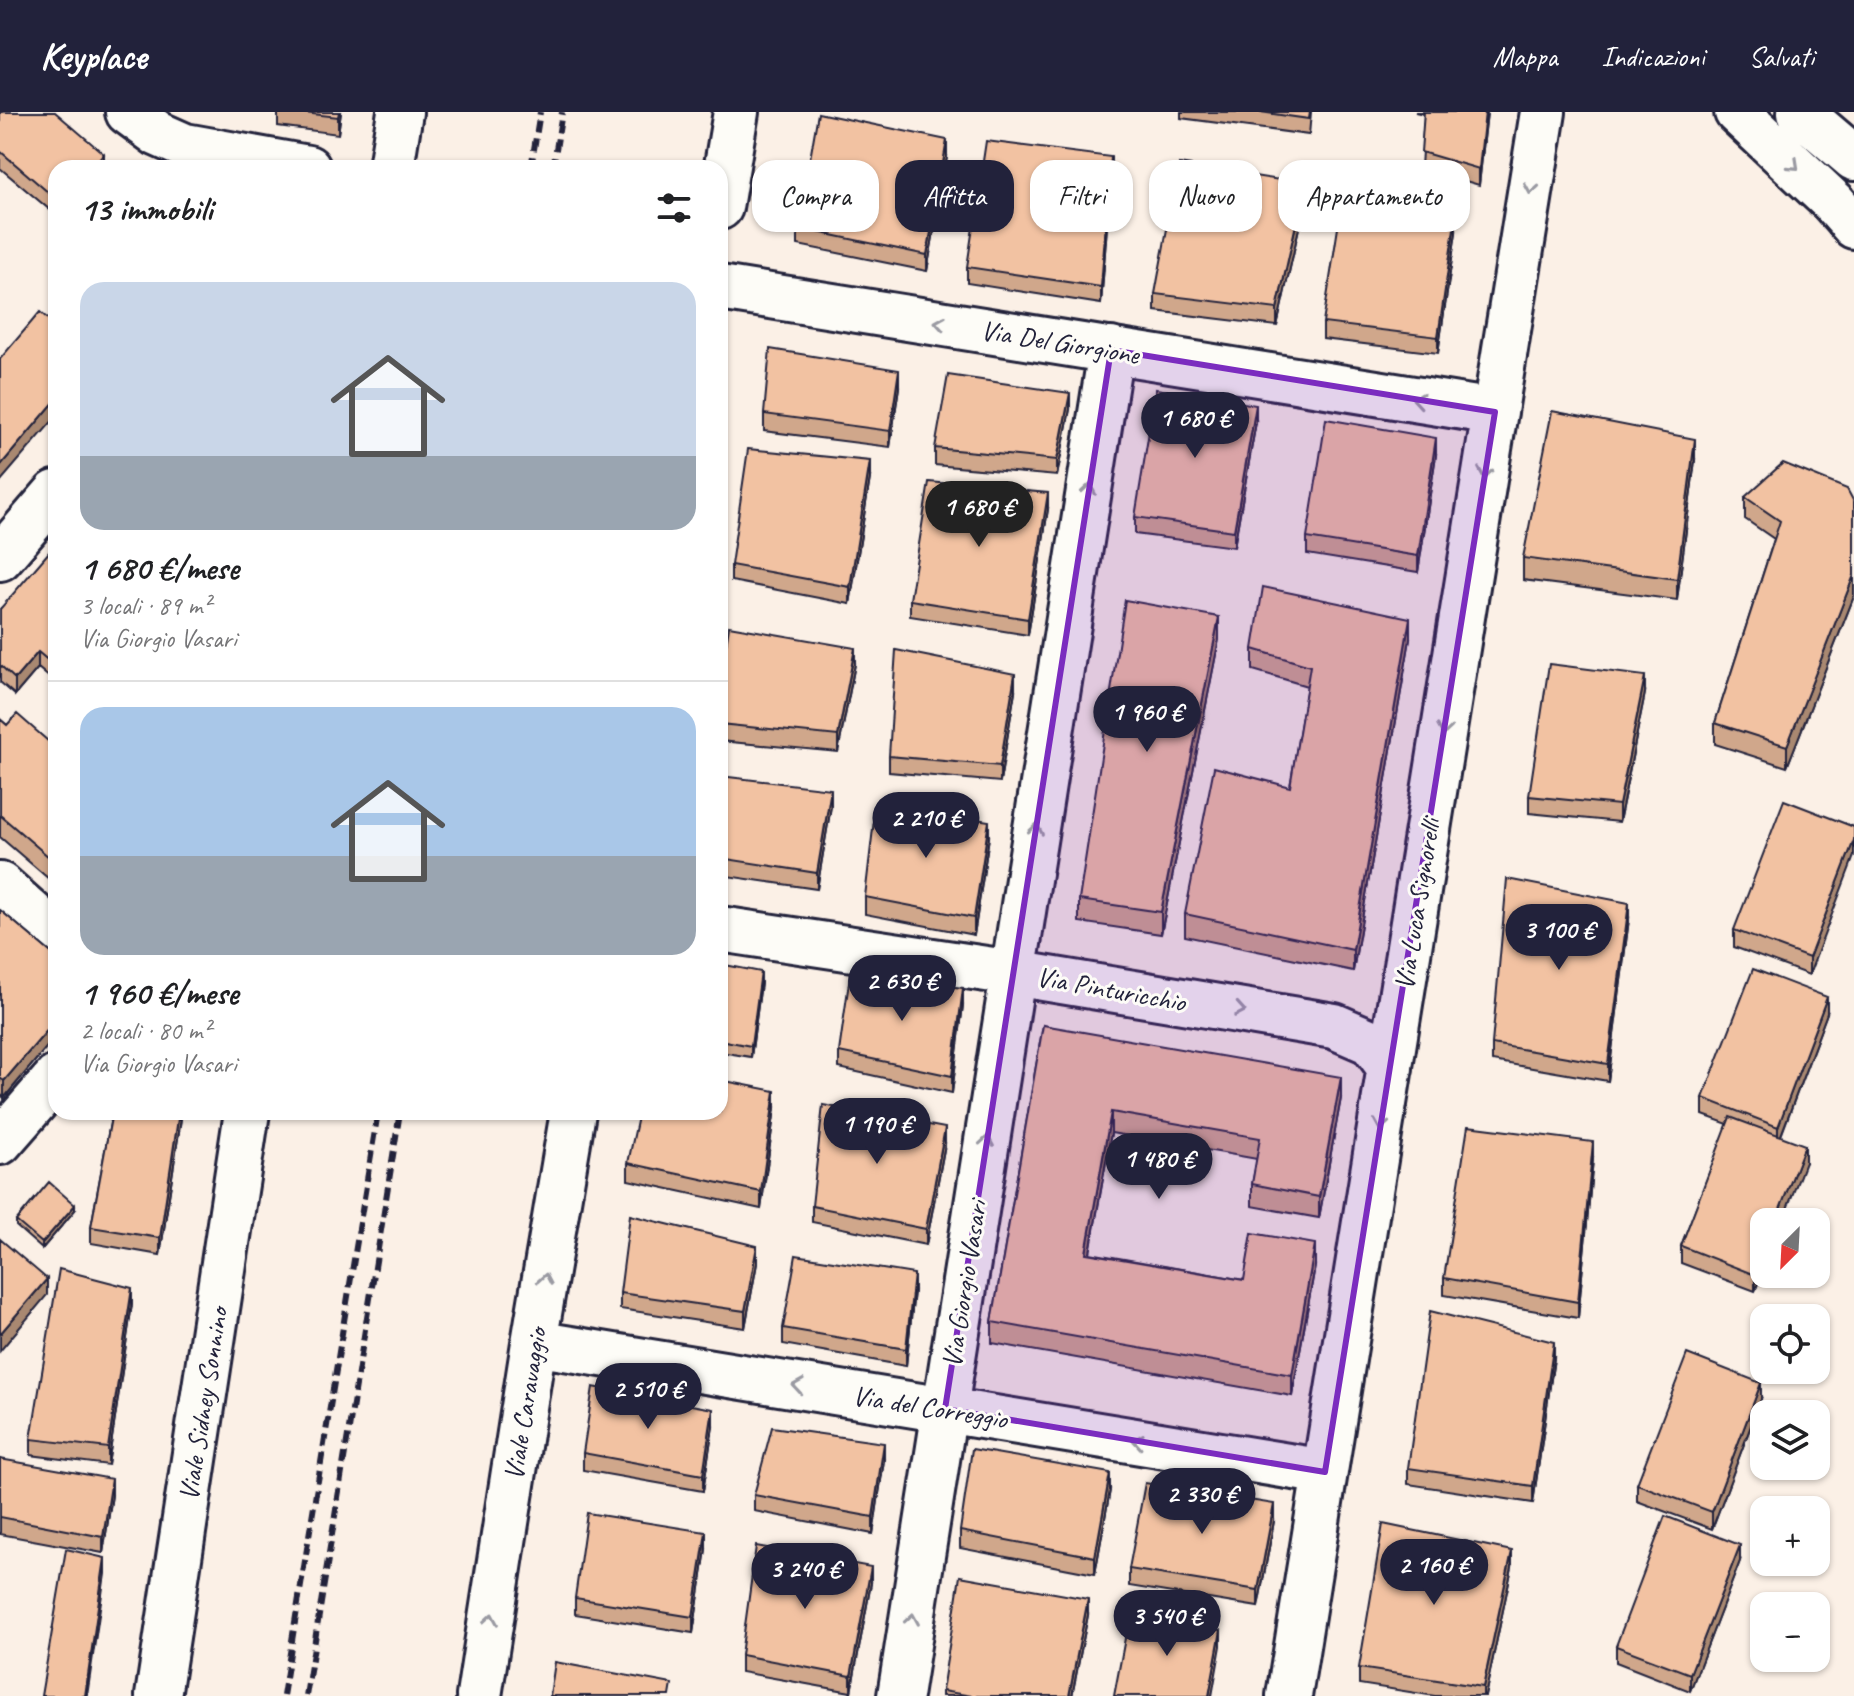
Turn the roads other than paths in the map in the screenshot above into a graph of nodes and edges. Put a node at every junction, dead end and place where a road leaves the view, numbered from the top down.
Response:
1 (128, 112) edge
2 (400, 112) edge
3 (736, 112) edge
4 (1543, 112) edge
5 (1737, 112) edge
6 (1800, 112) edge
7 (1854, 158) edge
8 (263, 160) edge
9 (392, 160) edge
10 (728, 160) edge
11 (1854, 226) edge
12 (728, 289) edge
13 (1111, 350) junction
14 (1495, 412) junction
15 (48, 502) edge
16 (0, 558) edge
17 (0, 885) edge
18 (48, 928) edge
19 (728, 930) edge
20 (1013, 973) junction
21 (1390, 1068) junction
22 (48, 1087) edge
23 (246, 1120) edge
24 (572, 1120) edge
25 (0, 1142) edge
26 (534, 1343) junction
27 (945, 1409) junction
28 (1325, 1472) junction
29 (158, 1696) edge
30 (479, 1696) edge
31 (900, 1696) edge
32 (1289, 1696) edge

1 - 8 street
2 - 9 street
3 - 10 street
4 -> 14 street, Via Luca Signorelli
5 -> 11 street
6 - 7 street
13 -> 12 street, Via Del Giorgione
14 -> 13 street, Via Del Giorgione
20 -> 13 street, Via Giorgio Vasari
14 -> 21 street, Via Luca Signorelli
15 - 16 street
17 - 18 street
19 - 20 street, Via Pinturicchio
20 -> 21 street, Via Pinturicchio
27 -> 20 street, Via Giorgio Vasari
21 -> 28 street, Via Luca Signorelli
22 - 25 street
23 - 29 street, Viale Sidney Sonnino
26 -> 24 street, Viale Caravaggio
27 -> 26 street, Via del Correggio
30 -> 26 street, Viale Caravaggio
28 -> 27 street, Via del Correggio
31 -> 27 street, Via Giorgio Vasari
28 - 32 street, Via Luca Signorelli

